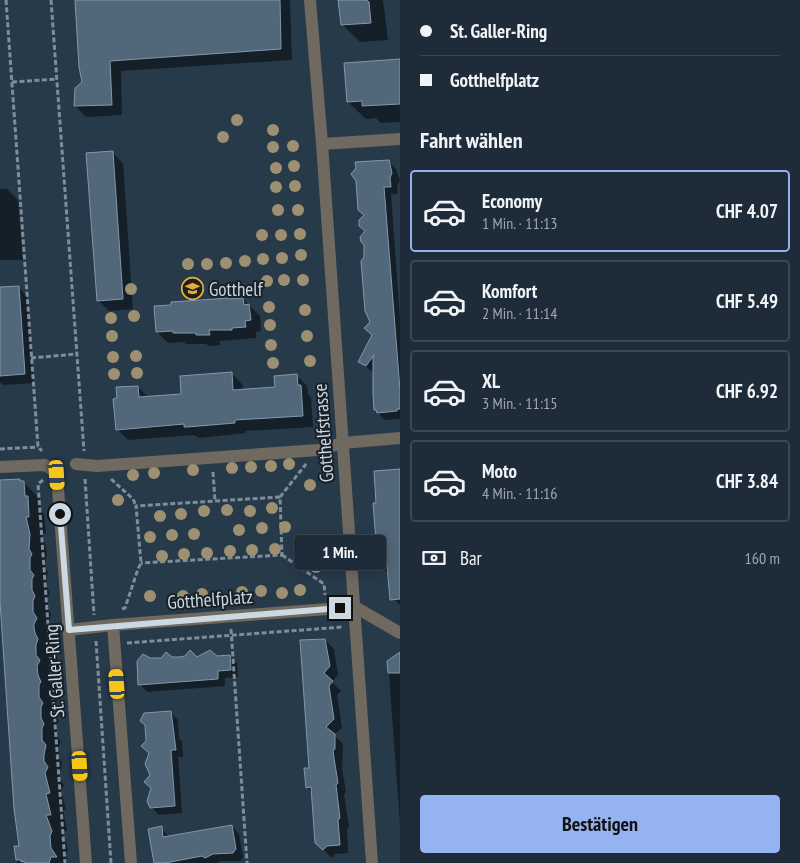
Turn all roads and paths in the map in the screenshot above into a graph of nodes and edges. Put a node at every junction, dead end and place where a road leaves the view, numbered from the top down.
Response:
1 (6, 0) edge
2 (51, 0) edge
3 (310, 0) edge
4 (57, 79) junction
5 (12, 82) junction
6 (400, 139) edge
7 (322, 144) junction
8 (77, 354) junction
9 (31, 358) junction
10 (400, 438) edge
11 (343, 443) junction
12 (38, 447) junction
13 (0, 449) edge
14 (317, 450) junction
15 (46, 454) dead end
16 (212, 458) junction
17 (76, 464) junction
18 (97, 466) junction
19 (0, 467) edge
20 (57, 475) junction
21 (280, 497) junction
22 (215, 501) junction
23 (136, 506) junction
24 (282, 555) junction
25 (142, 563) junction
26 (355, 607) junction
27 (117, 609) dead end
28 (326, 609) junction
29 (102, 610) dead end
30 (94, 611) junction
31 (230, 616) junction
32 (113, 625) junction
33 (356, 626) junction
34 (95, 627) junction
35 (328, 628) junction
36 (69, 630) junction
37 (400, 633) edge
38 (231, 636) junction
39 (114, 644) junction
40 (65, 863) edge
41 (86, 863) edge
42 (111, 863) edge
43 (131, 863) edge
44 (247, 863) edge
45 (372, 863) edge

1 - 5 path
2 - 4 path
3 - 7 street, Gotthelfstrasse
4 - 5 path
4 - 8 path
5 - 9 path
6 - 7 street
7 - 11 street, Gotthelfstrasse
8 - 9 path
8 - 17 path
9 - 12 path
10 - 11 street
11 - 14 street
11 - 26 street, Gotthelfstrasse
12 - 13 path
12 - 15 path
14 - 16 street
14 - 21 path
16 - 18 street
16 - 22 path
17 - 18 street
17 - 30 path
18 - 23 path
19 - 20 street
20 - 36 street, St. Galler-Ring
20 - 40 path
21 - 22 path
21 - 24 path
22 - 23 path
23 - 25 path
24 - 25 path
24 - 28 path
25 - 27 path
26 - 28 street, Gotthelfplatz
26 - 33 street, Gotthelfstrasse
26 - 37 street
28 - 31 street, Gotthelfplatz
28 - 35 path
29 - 30 path
30 - 34 path
31 - 32 street, Gotthelfplatz
31 - 38 path
32 - 34 street, Gotthelfplatz
32 - 39 street
33 - 35 path
33 - 45 street, Gotthelfstrasse
34 - 36 street, Gotthelfplatz
34 - 42 path
35 - 38 path
36 - 41 street, St. Galler-Ring
38 - 39 path
38 - 44 path
39 - 43 street

